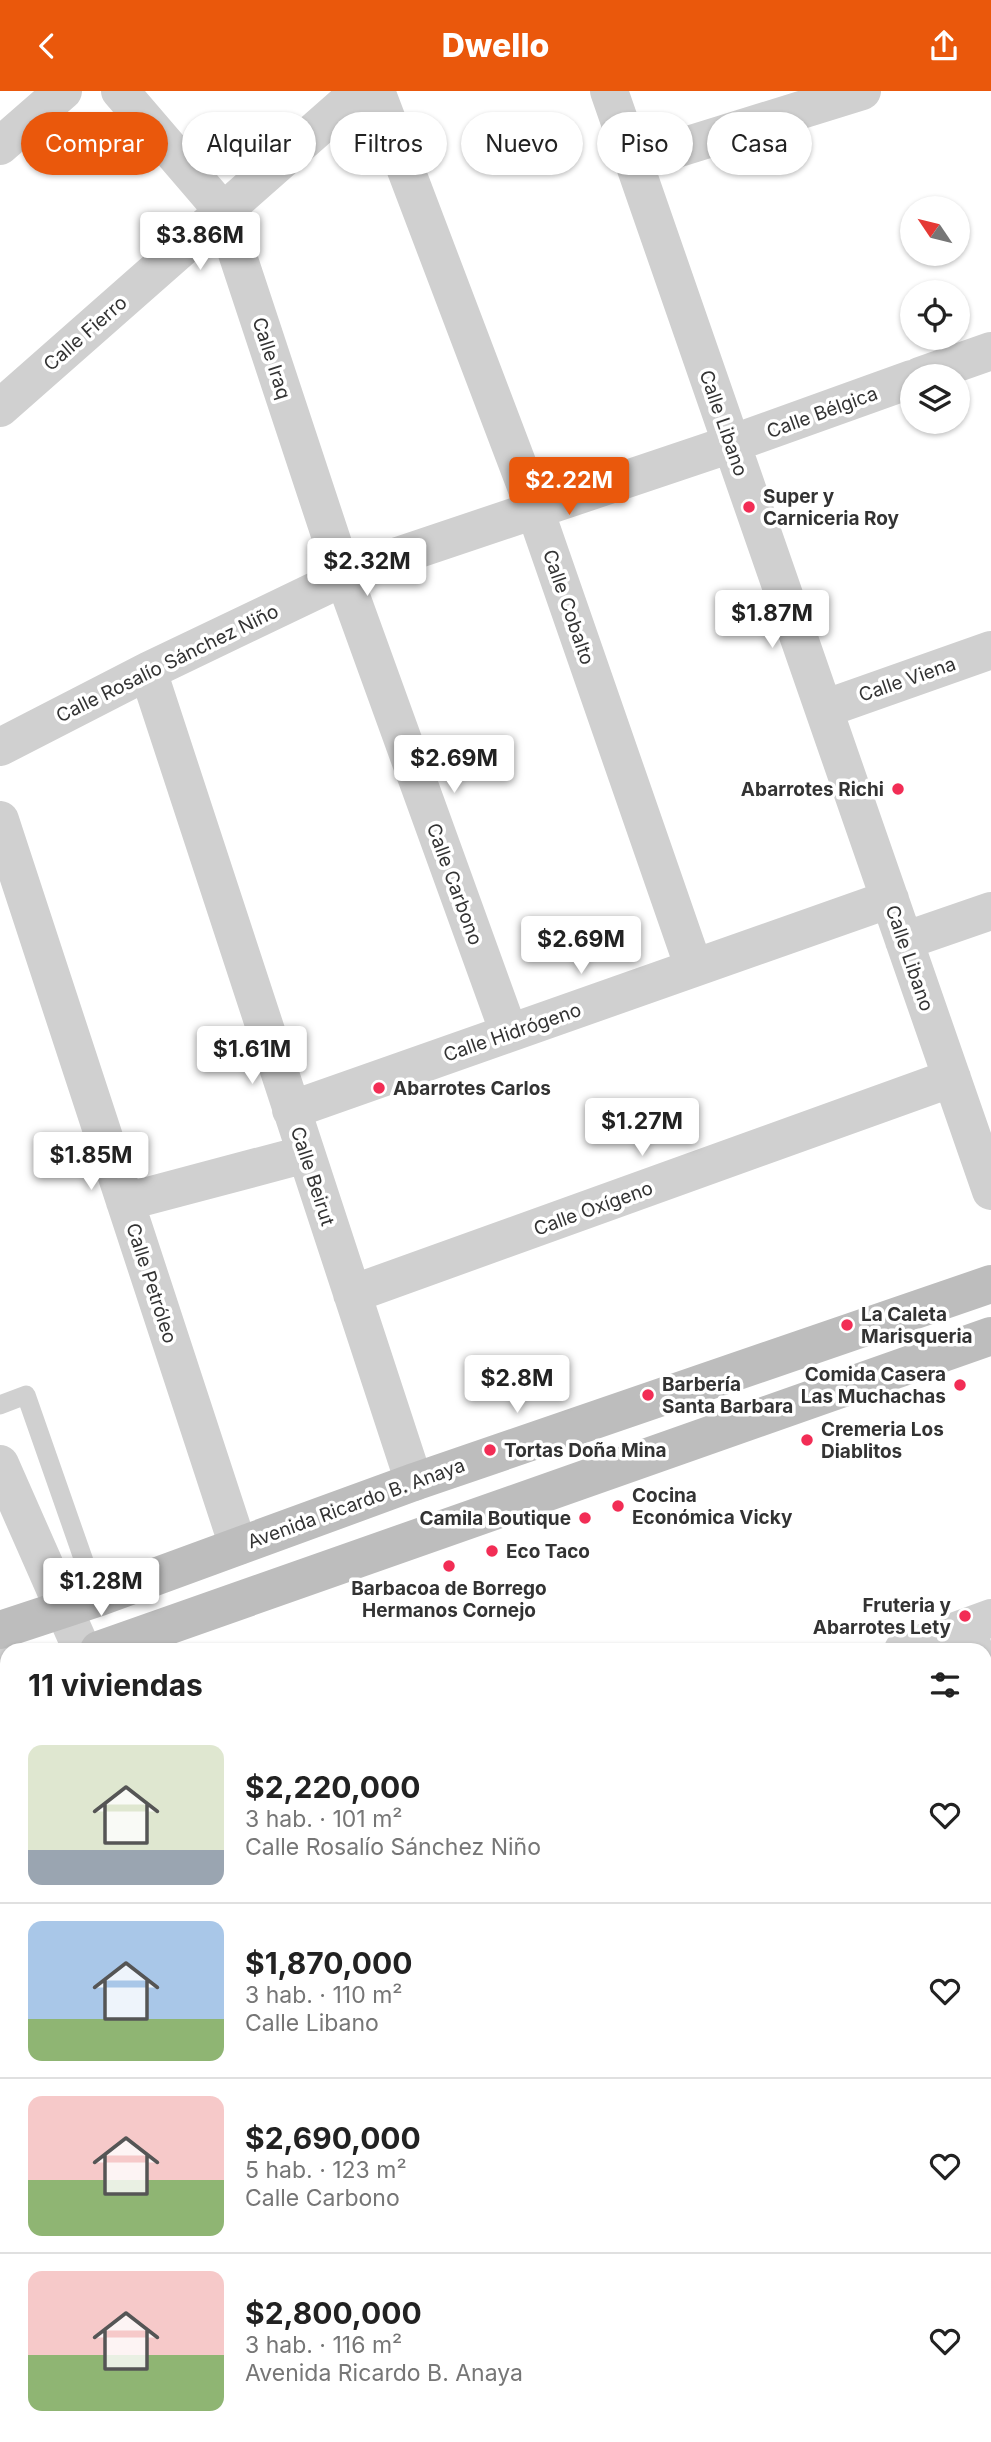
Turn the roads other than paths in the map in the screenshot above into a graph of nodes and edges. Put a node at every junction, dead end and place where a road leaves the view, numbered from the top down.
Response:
1 (63, 91) edge
2 (120, 91) edge
3 (360, 91) edge
4 (376, 91) edge
5 (609, 91) edge
6 (862, 91) edge
7 (616, 112) edge
8 (693, 144) edge
9 (0, 146) edge
10 (638, 175) edge
11 (223, 211) junction
12 (991, 351) edge
13 (954, 364) edge
14 (900, 383) edge
15 (0, 408) edge
16 (732, 444) junction
17 (536, 510) junction
18 (344, 577) junction
19 (991, 650) edge
20 (148, 671) junction
21 (824, 709) junction
22 (0, 747) edge
23 (0, 820) edge
24 (890, 899) junction
25 (991, 911) edge
26 (904, 941) junction
27 (694, 968) junction
28 (509, 1033) junction
29 (952, 1078) junction
30 (292, 1109) junction
31 (306, 1154) junction
32 (991, 1191) edge
33 (125, 1202) junction
34 (991, 1284) edge
35 (352, 1294) junction
36 (991, 1336) edge
37 (0, 1405) edge
38 (0, 1464) edge
39 (414, 1482) junction
40 (238, 1546) junction
41 (100, 1597) junction
42 (65, 1608) junction
43 (0, 1630) edge
44 (980, 1631) edge
45 (79, 1643) edge
46 (119, 1643) edge
47 (931, 1643) edge

1 - 9 street
2 - 11 street, Calle Iraq
3 - 11 street, Calle Fierro
4 - 17 street, Calle Cobalto
5 - 7 street, Calle Libano
6 - 8 street
10 - 16 street, Calle Libano
11 - 15 street, Calle Fierro
11 - 18 street, Calle Iraq
12 - 13 street
14 - 16 street, Calle Bélgica
16 - 17 street, Calle Rosalío Sánchez Niño
16 - 21 street, Calle Libano
17 - 18 street, Calle Rosalío Sánchez Niño
17 - 27 street, Calle Cobalto
18 - 20 street, Calle Rosalío Sánchez Niño
18 - 28 street, Calle Carbono
19 - 21 street, Calle Viena
20 - 22 street, Calle Rosalío Sánchez Niño
20 - 30 street, Calle Beirut
21 - 24 street, Calle Libano
23 - 33 street, Calle Petróleo
24 - 26 street, Calle Libano
24 - 27 street, Calle Hidrógeno
25 - 26 street
26 - 29 street, Calle Libano
27 - 28 street, Calle Hidrógeno
28 - 30 street, Calle Hidrógeno
29 - 32 street, Calle Libano
29 - 35 street, Calle Oxígeno
30 - 31 street, Calle Beirut
31 - 33 street
31 - 35 street, Calle Beirut
33 - 40 street, Calle Petróleo
34 - 39 main road, Avenida Ricardo B. Anaya
35 - 39 street, Calle Beirut
36 - 46 main road
37 - 41 lane
38 - 42 street
39 - 40 main road, Avenida Ricardo B. Anaya
40 - 41 main road, Avenida Ricardo B. Anaya
41 - 42 main road, Avenida Ricardo B. Anaya
42 - 43 main road, Avenida Ricardo B. Anaya
42 - 45 street
44 - 47 street

